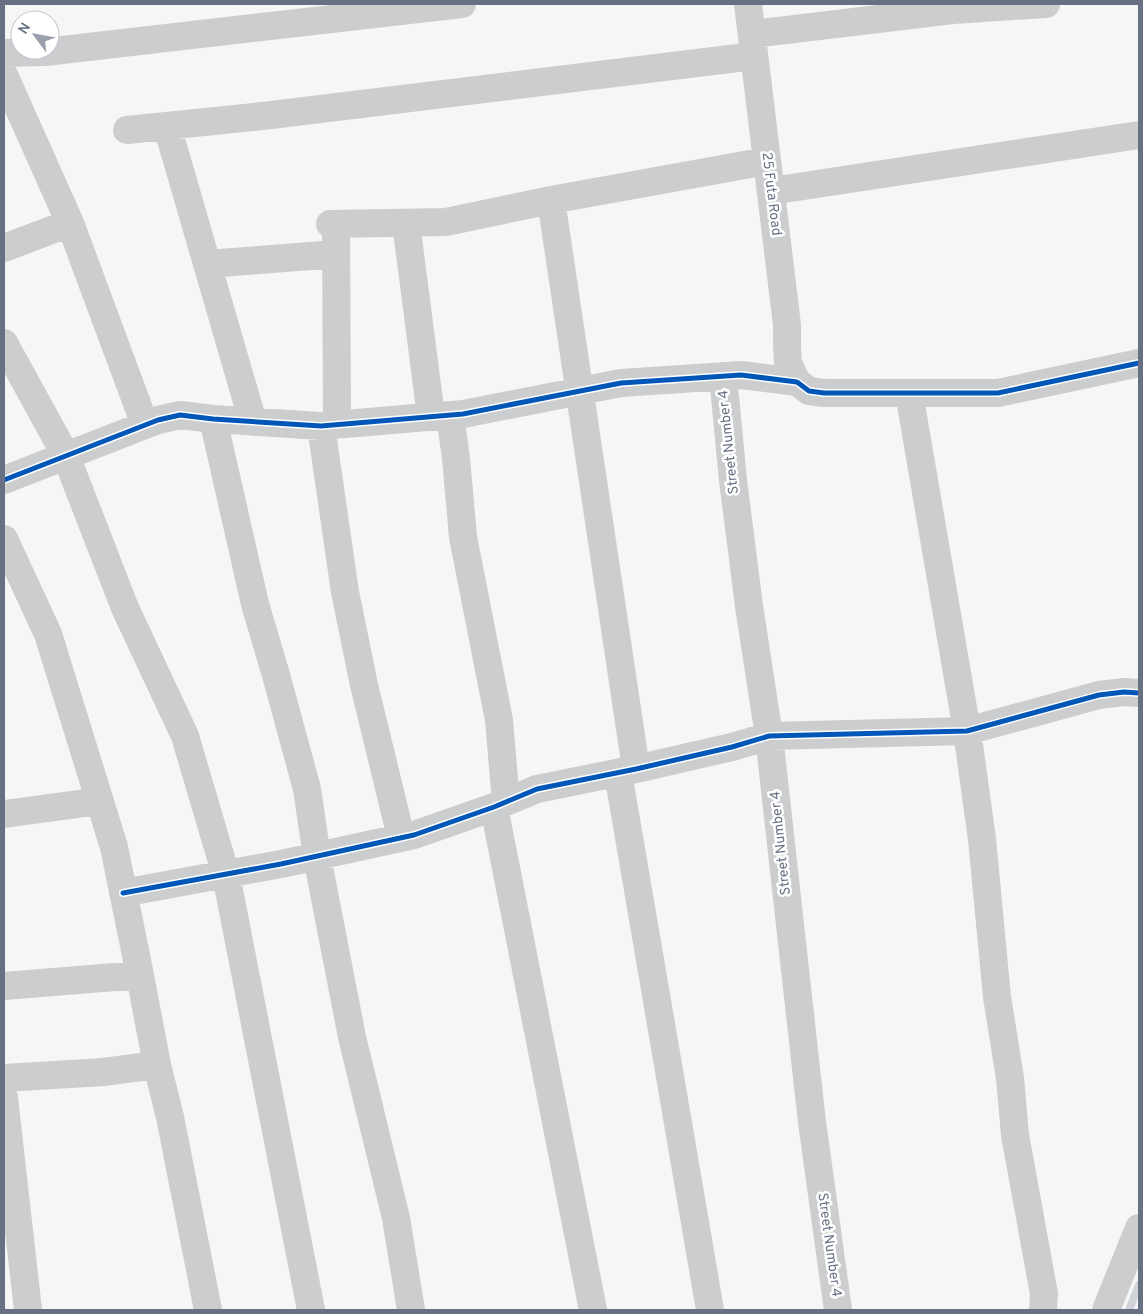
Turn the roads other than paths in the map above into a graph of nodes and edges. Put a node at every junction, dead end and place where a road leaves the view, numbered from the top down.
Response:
1 (462, 4) edge
2 (748, 4) edge
3 (1046, 4) edge
4 (753, 45) junction
5 (4, 53) edge
6 (4, 75) edge
7 (167, 126) junction
8 (127, 130) dead end
9 (1139, 135) edge
10 (767, 161) junction
11 (771, 192) junction
12 (551, 200) junction
13 (70, 223) junction
14 (406, 223) junction
15 (4, 248) edge
16 (336, 254) junction
17 (207, 264) junction
18 (4, 343) edge
19 (1139, 363) edge
20 (723, 376) junction
21 (797, 382) junction
22 (579, 392) junction
23 (909, 393) junction
24 (440, 416) junction
25 (213, 419) junction
26 (253, 422) junction
27 (145, 425) junction
28 (329, 425) junction
29 (66, 456) junction
30 (4, 480) edge
31 (4, 539) edge
32 (1139, 693) edge
33 (967, 731) junction
34 (769, 736) junction
35 (627, 771) junction
36 (100, 802) junction
37 (500, 805) junction
38 (4, 814) edge
39 (401, 837) junction
40 (317, 857) junction
41 (226, 875) junction
42 (124, 893) junction
43 (140, 975) junction
44 (4, 986) edge
45 (157, 1065) junction
46 (4, 1078) edge
47 (4, 1098) edge
48 (1139, 1228) edge
49 (28, 1310) edge
50 (208, 1310) edge
51 (311, 1310) edge
52 (411, 1310) edge
53 (593, 1310) edge
54 (710, 1310) edge
55 (838, 1310) edge
56 (1043, 1310) edge
57 (1106, 1310) edge

1 - 5 street
2 - 4 street, 25 Futa Road
3 - 4 street
4 - 7 street
4 - 10 street, 25 Futa Road
6 - 13 street
7 - 8 street
7 - 17 street
9 - 11 street
10 - 11 street, 25 Futa Road
10 - 12 street
11 - 21 street, 25 Futa Road
12 - 14 street
12 - 22 street
13 - 15 street
13 - 27 street
14 - 16 street
14 - 24 street
16 - 17 street
16 - 28 street
17 - 26 street
18 - 29 street
19 - 23 street
20 - 21 street
20 - 22 street
20 - 34 street, Street Number 4
21 - 23 street
22 - 24 street
22 - 35 street
23 - 33 street
24 - 28 street
24 - 37 street
25 - 26 street
25 - 27 street
25 - 40 street
26 - 28 street
27 - 29 street
28 - 39 street
29 - 30 street
29 - 41 street
31 - 36 street
32 - 33 street
33 - 34 street
33 - 56 street
34 - 35 street
34 - 55 street, Street Number 4
35 - 37 street
35 - 54 street
36 - 38 street
36 - 42 street
37 - 39 street
37 - 53 street
39 - 40 street
40 - 41 street
40 - 52 street
41 - 42 street
41 - 51 street
42 - 43 street
43 - 44 street
43 - 45 street
45 - 46 street
45 - 50 street
47 - 49 street
48 - 57 street

